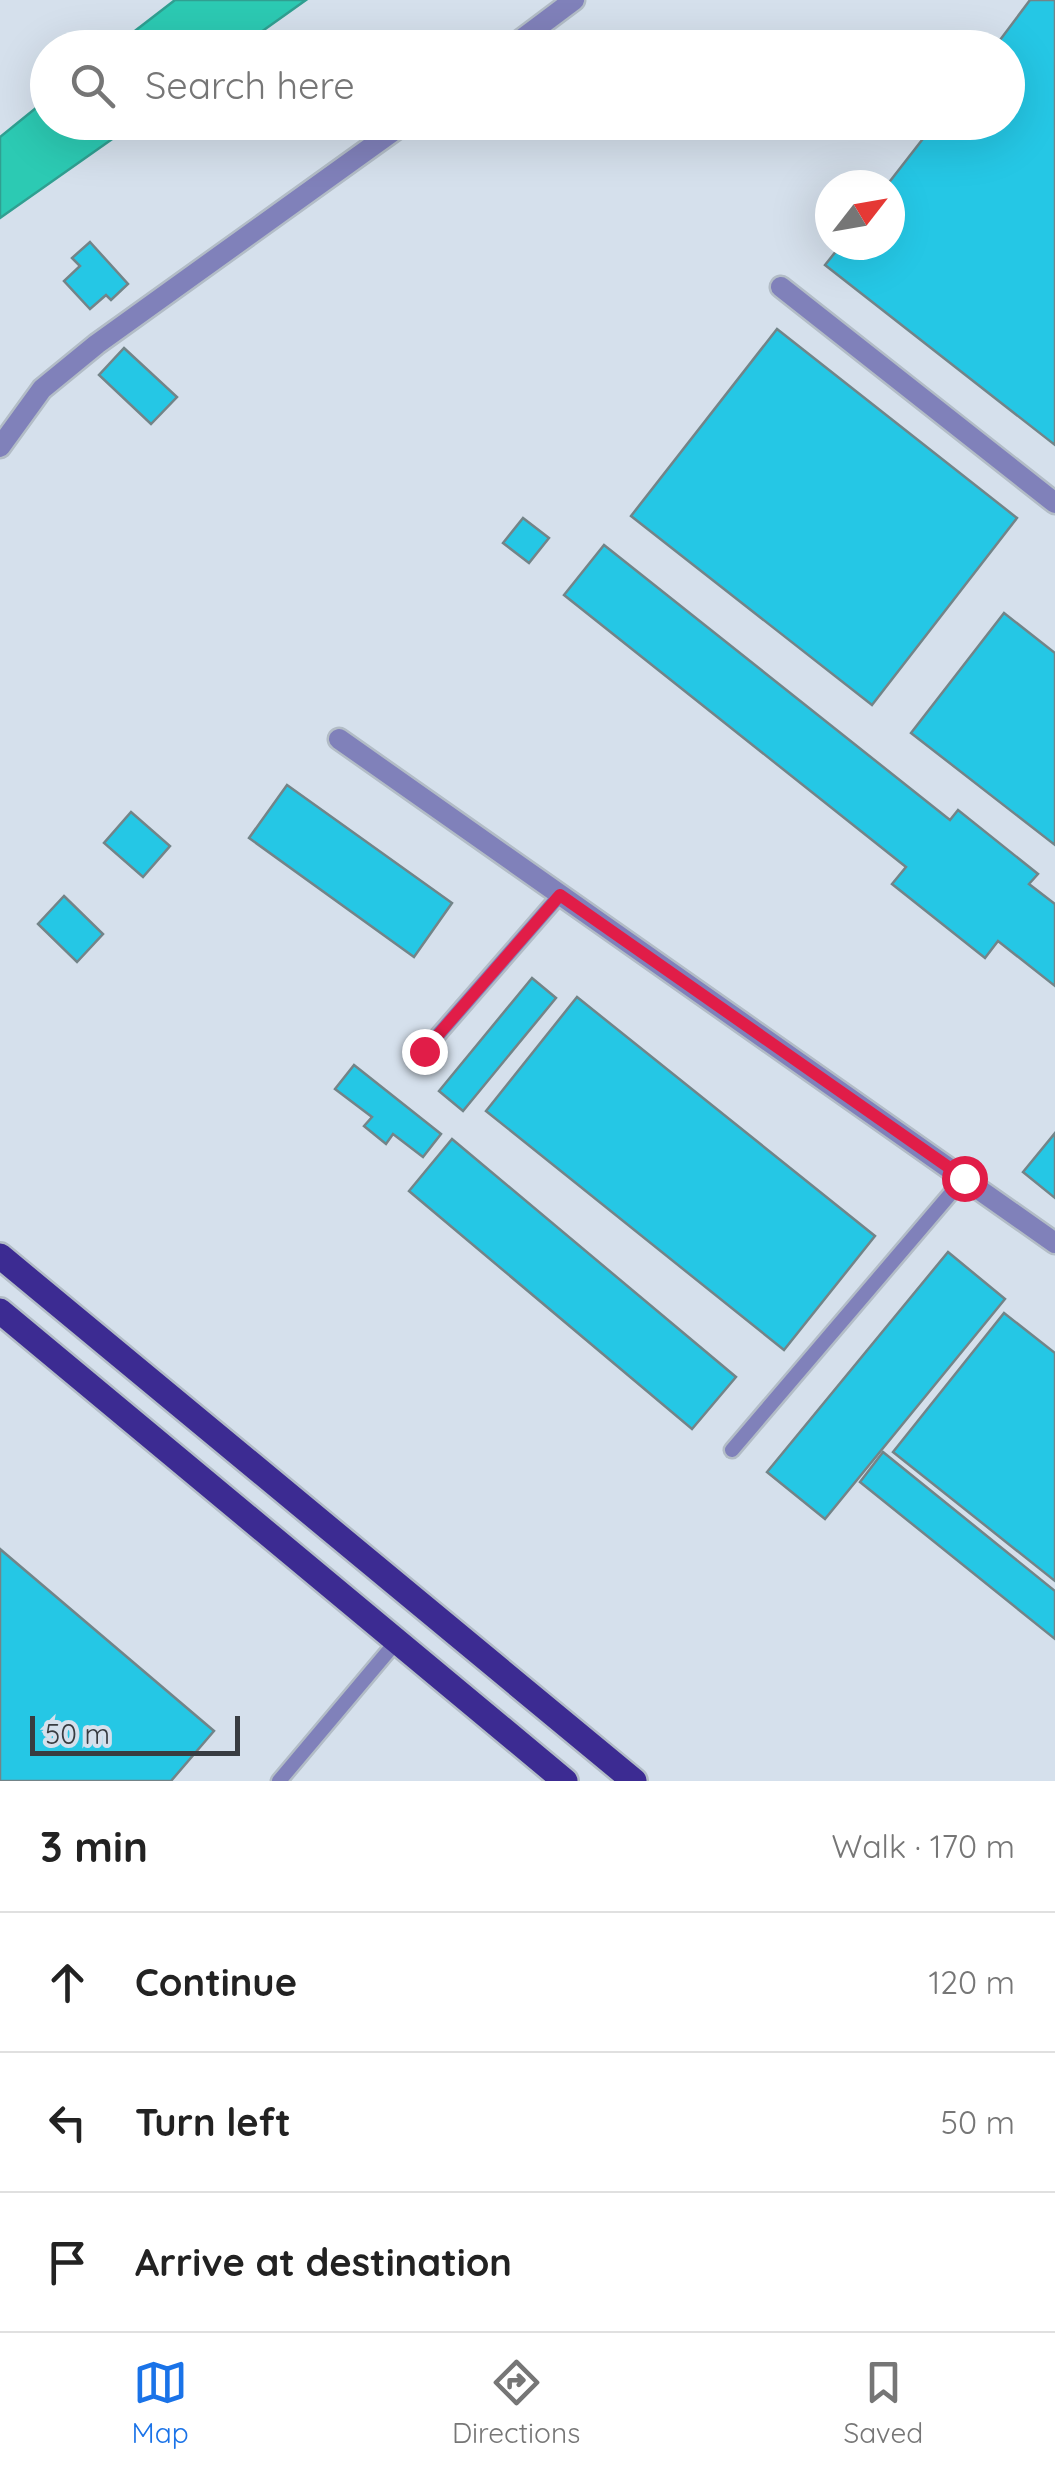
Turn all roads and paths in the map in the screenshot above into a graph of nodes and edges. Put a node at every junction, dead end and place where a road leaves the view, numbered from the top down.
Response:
1 (574, 0) edge
2 (534, 30) edge
3 (381, 140) edge
4 (782, 287) dead end
5 (0, 448) edge
6 (1055, 503) edge
7 (338, 739) dead end
8 (560, 895) junction
9 (424, 1051) dead end
10 (964, 1178) junction
11 (1055, 1242) edge
12 (0, 1256) edge
13 (0, 1311) edge
14 (732, 1450) dead end
15 (425, 1608) junction
16 (396, 1642) junction
17 (279, 1781) edge
18 (565, 1781) edge
19 (634, 1781) edge

1 - 2 street
3 - 5 street
4 - 6 street
7 - 8 street
8 - 9 lane
8 - 10 street
10 - 11 street
10 - 14 lane
12 - 15 main road
13 - 16 main road
15 - 16 main road
15 - 19 main road
16 - 17 lane
16 - 18 main road

